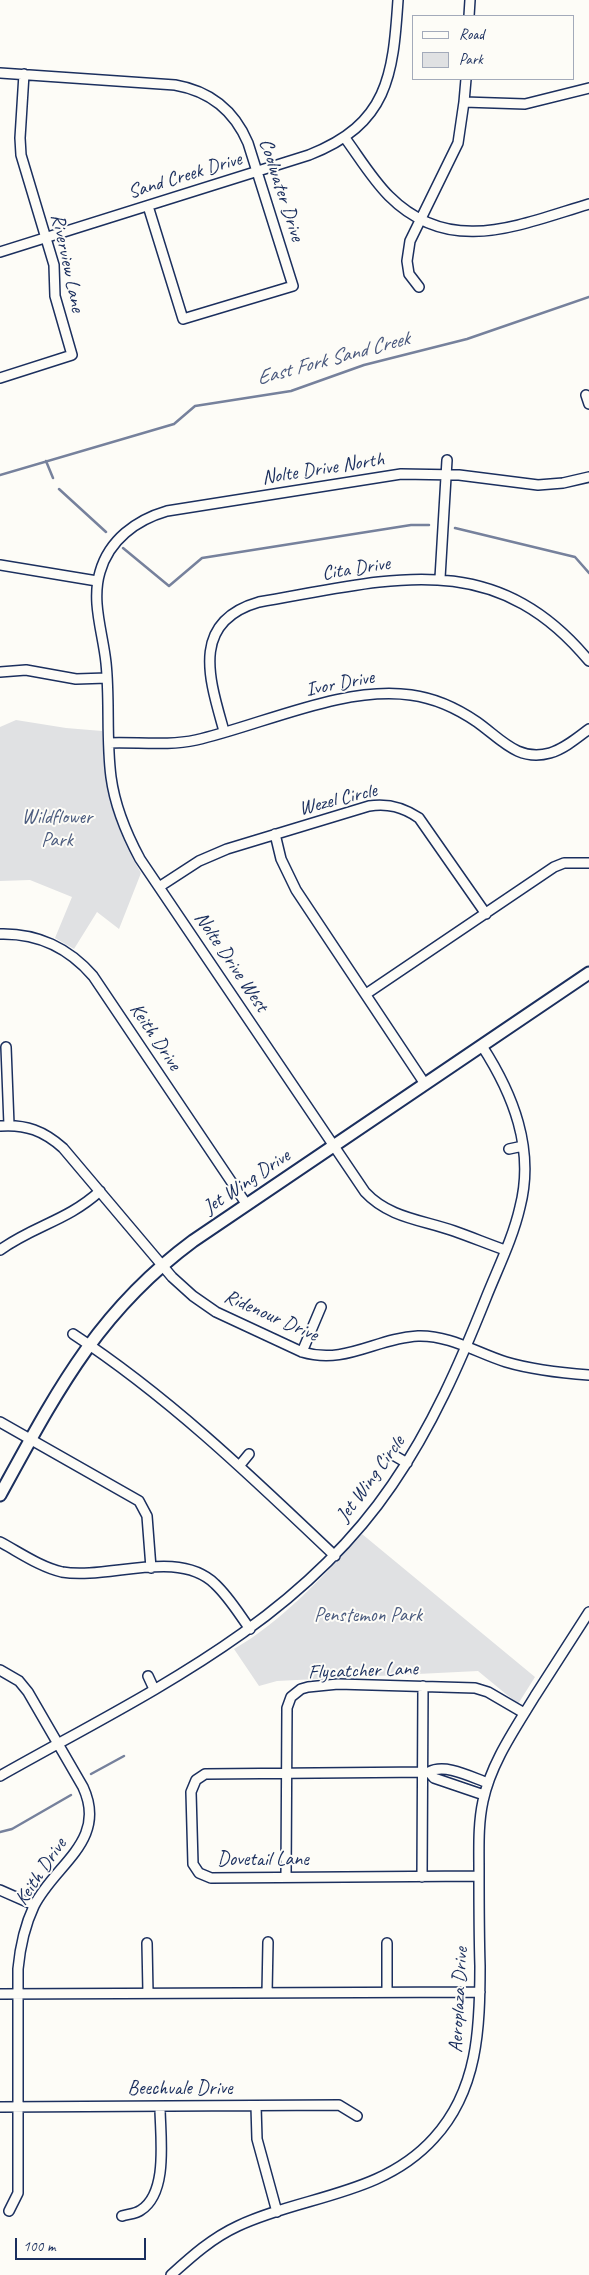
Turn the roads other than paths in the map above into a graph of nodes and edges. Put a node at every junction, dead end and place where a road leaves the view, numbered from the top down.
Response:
1 (398, 0) edge
2 (470, 0) edge
3 (469, 15) edge
4 (0, 73) edge
5 (24, 74) junction
6 (466, 80) edge
7 (589, 88) edge
8 (232, 99) dead end
9 (464, 102) junction
10 (224, 106) junction
11 (345, 138) junction
12 (256, 172) junction
13 (589, 204) edge
14 (148, 206) junction
15 (420, 220) junction
16 (46, 238) junction
17 (0, 252) edge
18 (419, 287) dead end
19 (0, 378) edge
20 (447, 460) dead end
21 (446, 474) junction
22 (589, 477) edge
23 (0, 565) edge
24 (440, 578) junction
25 (97, 581) junction
26 (589, 661) edge
27 (0, 672) edge
28 (107, 678) junction
29 (589, 730) edge
30 (224, 731) junction
31 (109, 743) junction
32 (275, 834) junction
33 (589, 863) edge
34 (159, 887) junction
35 (486, 914) junction
36 (0, 934) edge
37 (589, 972) edge
38 (366, 994) junction
39 (482, 1046) junction
40 (6, 1047) dead end
41 (425, 1084) junction
42 (5, 1126) edge
43 (333, 1146) junction
44 (523, 1146) junction
45 (508, 1148) dead end
46 (100, 1191) junction
47 (246, 1205) junction
48 (0, 1250) edge
49 (505, 1250) junction
50 (163, 1264) junction
51 (321, 1307) dead end
52 (73, 1334) dead end
53 (88, 1344) junction
54 (467, 1346) junction
55 (302, 1352) junction
56 (589, 1375) edge
57 (0, 1422) edge
58 (30, 1440) junction
59 (250, 1454) dead end
60 (395, 1456) dead end
61 (407, 1463) junction
62 (240, 1465) junction
63 (0, 1495) edge
64 (0, 1542) edge
65 (334, 1556) junction
66 (151, 1568) junction
67 (589, 1612) edge
68 (250, 1629) junction
69 (0, 1670) edge
70 (148, 1676) dead end
71 (423, 1686) junction
72 (154, 1689) junction
73 (524, 1714) junction
74 (57, 1744) junction
75 (286, 1772) junction
76 (426, 1772) junction
77 (0, 1776) edge
78 (488, 1783) junction
79 (484, 1794) junction
80 (479, 1876) junction
81 (286, 1877) junction
82 (422, 1877) junction
83 (0, 1890) edge
84 (34, 1906) junction
85 (268, 1942) dead end
86 (147, 1943) dead end
87 (387, 1943) dead end
88 (387, 1992) junction
89 (480, 1992) junction
90 (267, 1993) junction
91 (0, 1994) edge
92 (17, 1994) junction
93 (148, 1994) junction
94 (0, 2106) edge
95 (18, 2106) junction
96 (256, 2106) junction
97 (160, 2107) junction
98 (356, 2116) dead end
99 (8, 2211) dead end
100 (277, 2212) junction
101 (122, 2216) dead end
102 (171, 2275) edge

1 - 11 street, Sand Creek Drive
2 - 3 street
4 - 5 street, Coolwater Drive
5 - 10 street, Coolwater Drive
5 - 16 street, Riverview Lane
6 - 9 street
7 - 9 street
8 - 10 street
9 - 15 street
10 - 12 street, Coolwater Drive
11 - 12 street, Sand Creek Drive
11 - 15 street
12 - 14 street, Sand Creek Drive
12 - 14 street, Coolwater Drive
13 - 15 street
14 - 16 street, Sand Creek Drive
15 - 18 street
16 - 17 street, Sand Creek Drive
16 - 19 street, Riverview Lane
20 - 21 street
21 - 22 street, Nolte Drive North
21 - 24 street
21 - 25 street, Nolte Drive North
23 - 25 street
24 - 26 street, Cita Drive
24 - 30 street, Cita Drive
25 - 28 street, Nolte Drive West
27 - 28 street
28 - 31 street, Nolte Drive West
29 - 30 street, Ivor Drive
30 - 31 street, Ivor Drive
31 - 34 street, Nolte Drive West
32 - 34 street, Wezel Circle
32 - 35 street, Wezel Circle
32 - 38 street
33 - 35 street
34 - 43 street, Nolte Drive West
35 - 38 street
36 - 47 street, Keith Drive
37 - 39 main road, Jet Wing Drive
38 - 41 street
39 - 41 main road, Jet Wing Drive
39 - 44 street, Jet Wing Circle
40 - 42 street, Ridenour Drive
41 - 43 main road, Jet Wing Drive
42 - 46 street, Ridenour Drive
43 - 47 main road, Jet Wing Drive
43 - 49 street, Nolte Drive West
44 - 45 street
44 - 49 street, Jet Wing Circle
46 - 48 street
46 - 50 street, Ridenour Drive
47 - 50 main road, Jet Wing Drive
49 - 54 street, Jet Wing Circle
50 - 53 main road, Jet Wing Drive
50 - 55 street, Ridenour Drive
51 - 55 street
52 - 53 street
53 - 58 main road, Jet Wing Drive
53 - 62 street
54 - 55 street, Ridenour Drive
54 - 56 street, Ridenour Drive
54 - 61 street, Jet Wing Circle
57 - 58 street
58 - 63 main road, Jet Wing Drive
58 - 66 street
59 - 62 street
60 - 61 street
61 - 65 street, Jet Wing Circle
62 - 65 street
64 - 66 street
65 - 68 street, Jet Wing Circle
66 - 68 street
67 - 73 street, Aeroplaza Drive
68 - 72 street, Jet Wing Circle
69 - 74 street, Keith Drive
70 - 72 street
71 - 73 street, Flycatcher Lane
71 - 75 street, Flycatcher Lane
71 - 76 street
72 - 74 street, Jet Wing Circle
73 - 78 street, Aeroplaza Drive
74 - 77 street, Jet Wing Circle
74 - 84 street, Keith Drive
75 - 76 street, Dovetail Lane
75 - 81 street, Flycatcher Lane
75 - 81 street, Dovetail Lane
76 - 78 street, Dovetail Lane
76 - 79 street, Dovetail Lane
76 - 82 street
78 - 79 street, Aeroplaza Drive
79 - 80 street, Aeroplaza Drive
80 - 82 street, Dovetail Lane
80 - 89 street, Aeroplaza Drive
81 - 82 street, Dovetail Lane
83 - 84 street
84 - 92 street, Keith Drive
85 - 90 street
86 - 93 street
87 - 88 street
88 - 89 street
88 - 90 street
89 - 100 street, Aeroplaza Drive
90 - 93 street
91 - 92 street
92 - 93 street
92 - 95 street, Keith Drive
94 - 95 street, Beechvale Drive
95 - 97 street, Beechvale Drive
95 - 99 street, Keith Drive
96 - 97 street, Beechvale Drive
96 - 98 street, Beechvale Drive
96 - 100 street
97 - 101 street
100 - 102 street, Aeroplaza Drive

